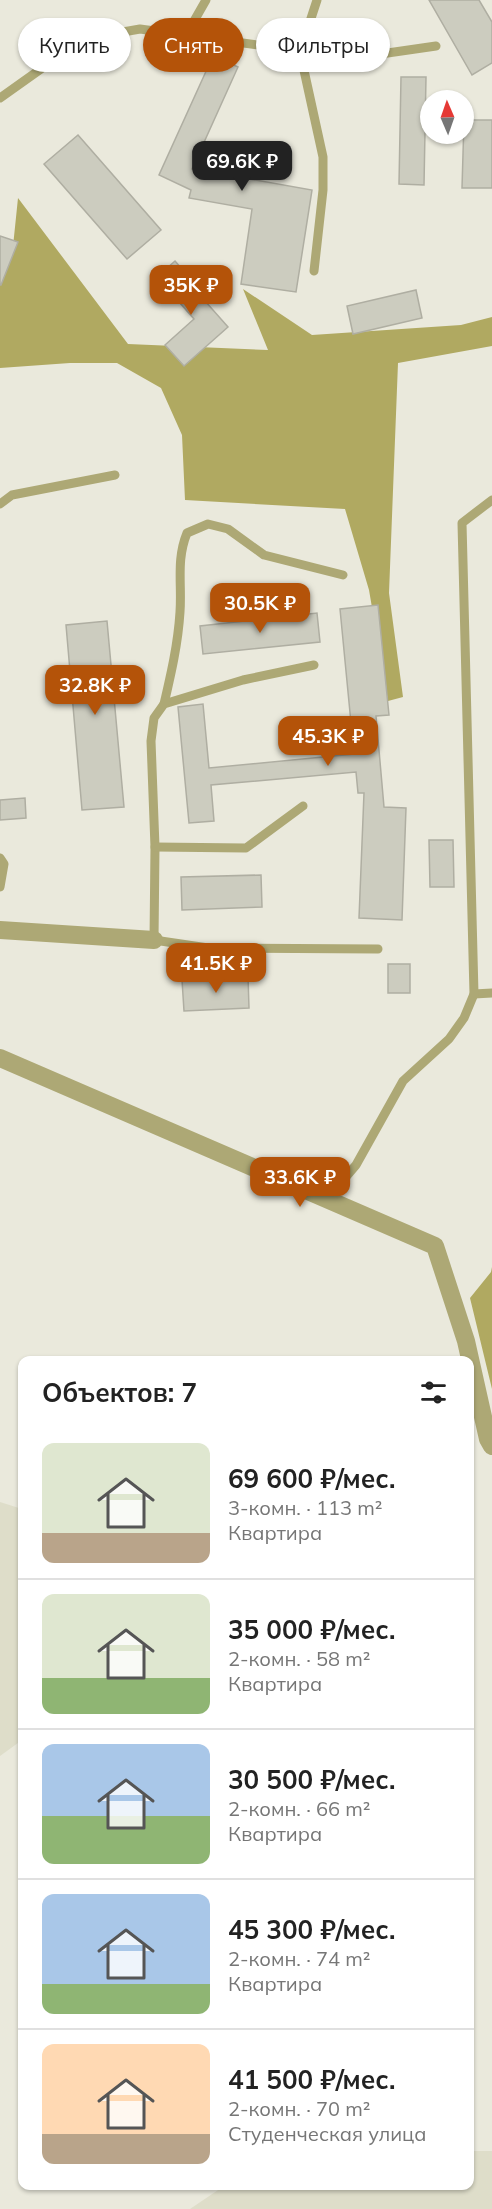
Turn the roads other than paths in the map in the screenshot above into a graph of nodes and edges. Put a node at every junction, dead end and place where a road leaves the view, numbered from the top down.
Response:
1 (206, 0) edge
2 (317, 0) edge
3 (196, 18) edge
4 (311, 18) edge
5 (143, 29) edge
6 (436, 46) dead end
7 (390, 53) edge
8 (304, 72) edge
9 (0, 98) edge
10 (314, 271) dead end
11 (115, 475) dead end
12 (492, 500) edge
13 (0, 504) edge
14 (343, 575) dead end
15 (314, 665) dead end
16 (164, 704) junction
17 (303, 806) dead end
18 (155, 847) junction
19 (0, 858) edge
20 (0, 887) edge
21 (0, 930) edge
22 (154, 940) junction
23 (378, 949) dead end
24 (492, 993) edge
25 (474, 994) junction
26 (0, 1058) edge
27 (327, 1199) junction
28 (469, 1356) edge
29 (474, 1377) edge
30 (492, 1446) edge

1 - 3 lane
2 - 4 lane
5 - 9 lane
6 - 7 lane
8 - 10 lane
11 - 13 lane
12 - 25 lane
14 - 16 lane
15 - 16 lane
16 - 18 lane
17 - 18 lane
18 - 22 lane
19 - 20 lane
21 - 22 street
22 - 23 lane
24 - 25 lane
25 - 27 lane
26 - 27 street
27 - 28 street
29 - 30 street

